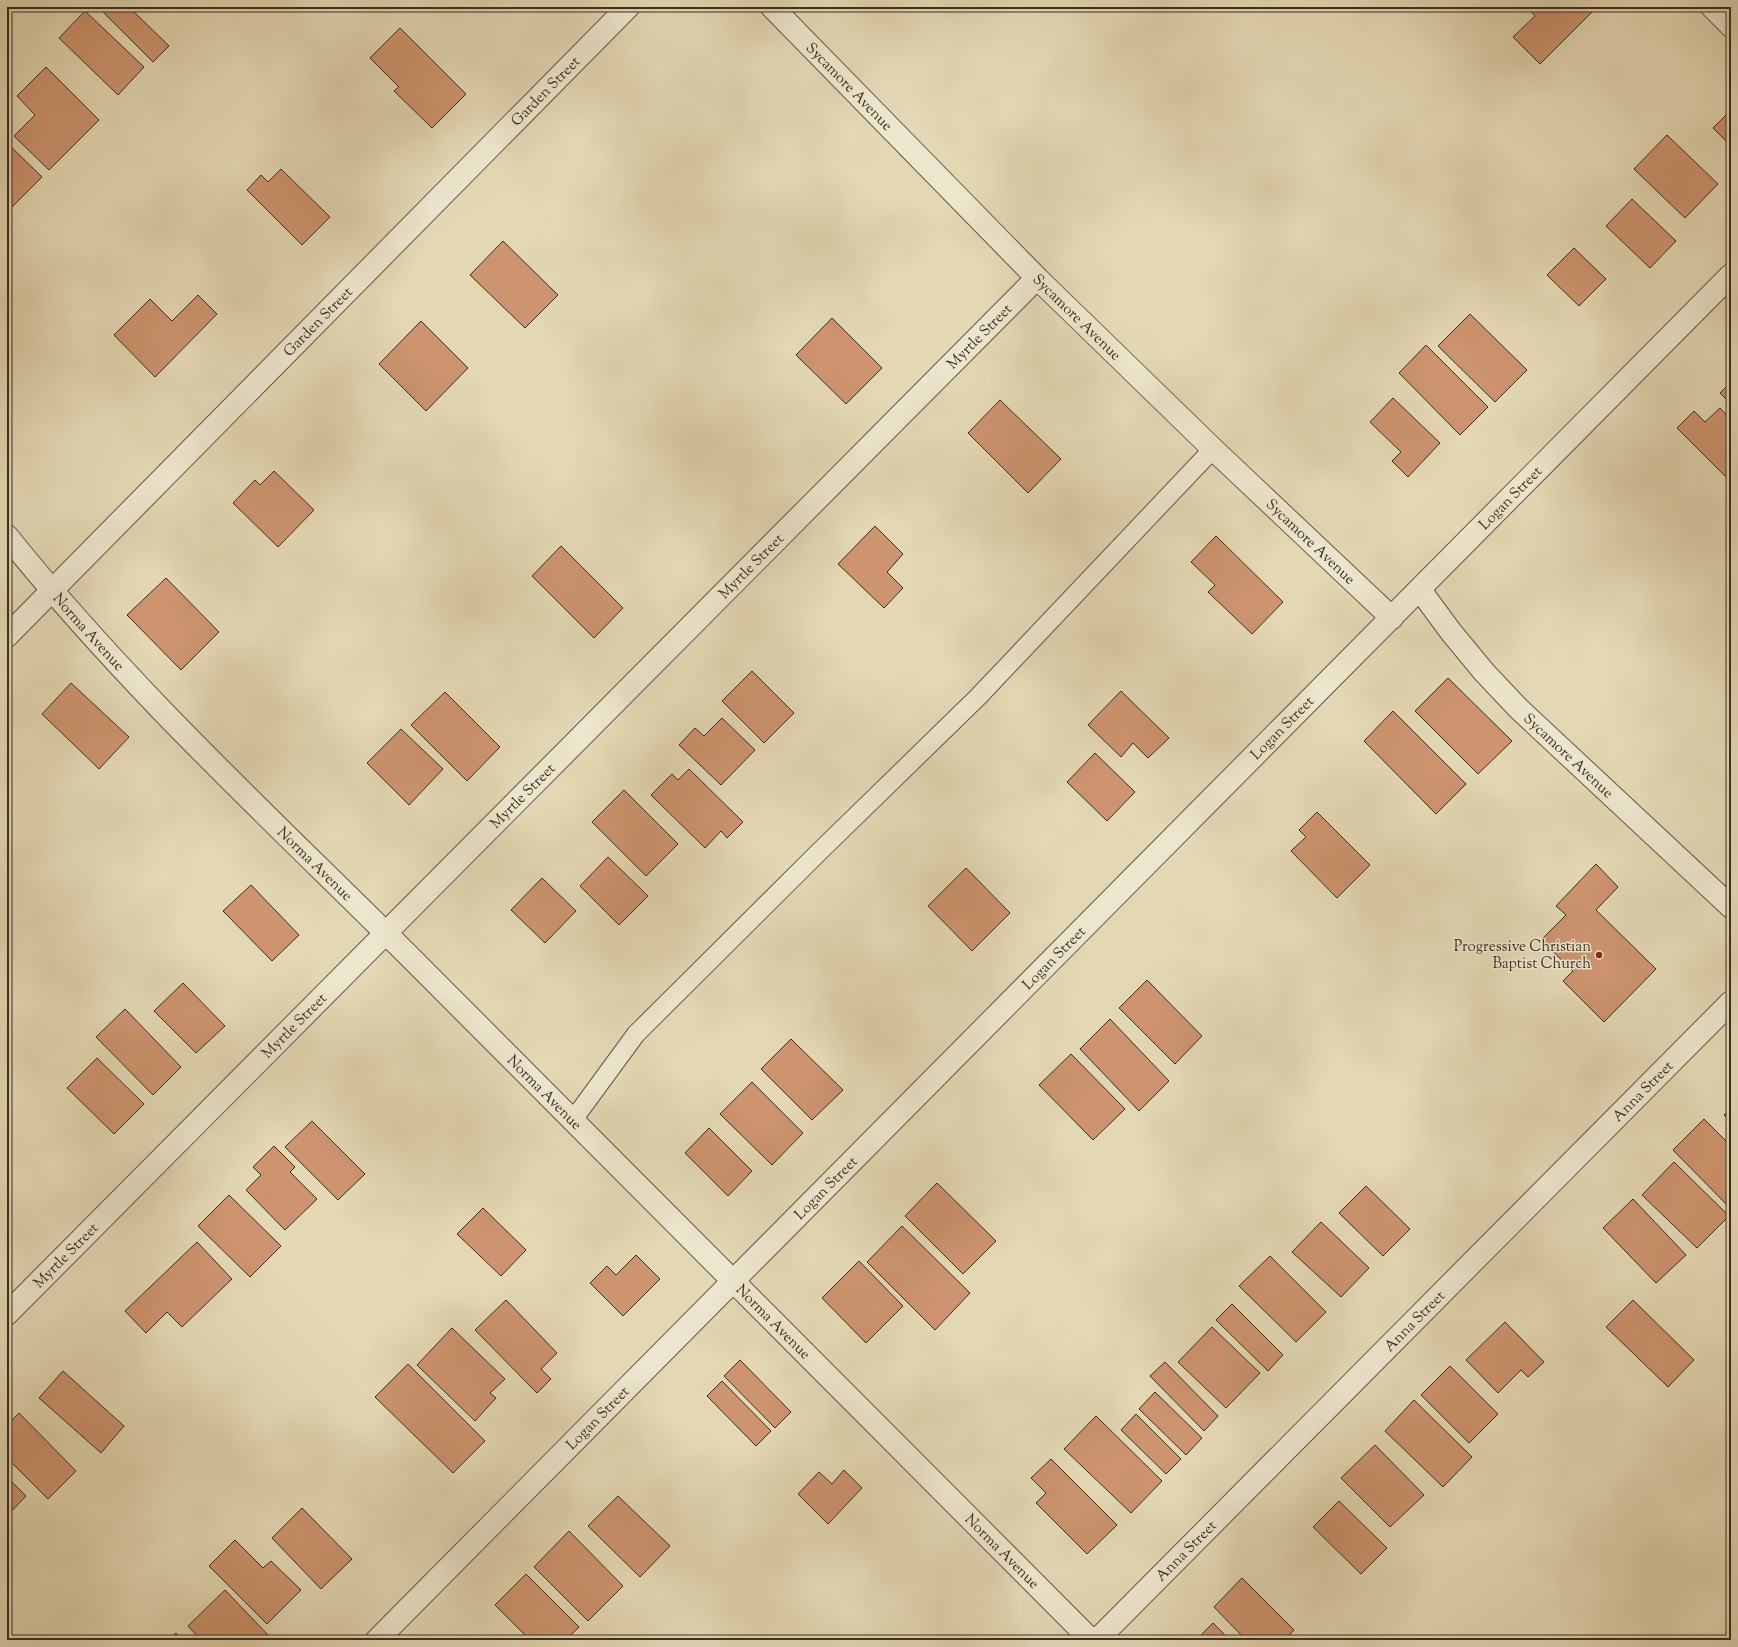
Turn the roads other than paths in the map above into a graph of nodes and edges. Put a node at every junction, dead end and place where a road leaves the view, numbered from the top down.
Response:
1 (628, 7) edge
2 (772, 7) edge
3 (1712, 7) edge
4 (1731, 26) edge
5 (1731, 276) edge
6 (1037, 278) junction
7 (1213, 450) junction
8 (7, 536) edge
9 (1420, 590) junction
10 (51, 591) junction
11 (1392, 618) junction
12 (7, 636) edge
13 (1731, 907) edge
14 (385, 932) junction
15 (1731, 1002) edge
16 (573, 1120) junction
17 (733, 1281) junction
18 (7, 1314) edge
19 (377, 1640) edge
20 (1091, 1640) edge
21 (1097, 1640) edge

1 - 10 street, Garden Street
2 - 6 street, Sycamore Avenue
3 - 4 street
5 - 9 street, Logan Street
6 - 7 street, Sycamore Avenue
6 - 14 street, Myrtle Street
7 - 11 street, Sycamore Avenue
7 - 16 lane
8 - 10 street, Norma Avenue
9 - 11 street, Logan Street
9 - 13 street, Sycamore Avenue
10 - 12 street, Garden Street
10 - 14 street, Norma Avenue
11 - 17 street, Logan Street
14 - 16 street, Norma Avenue
14 - 18 street, Myrtle Street
15 - 21 street, Anna Street
16 - 17 street, Norma Avenue
17 - 19 street, Logan Street
17 - 20 street, Norma Avenue

